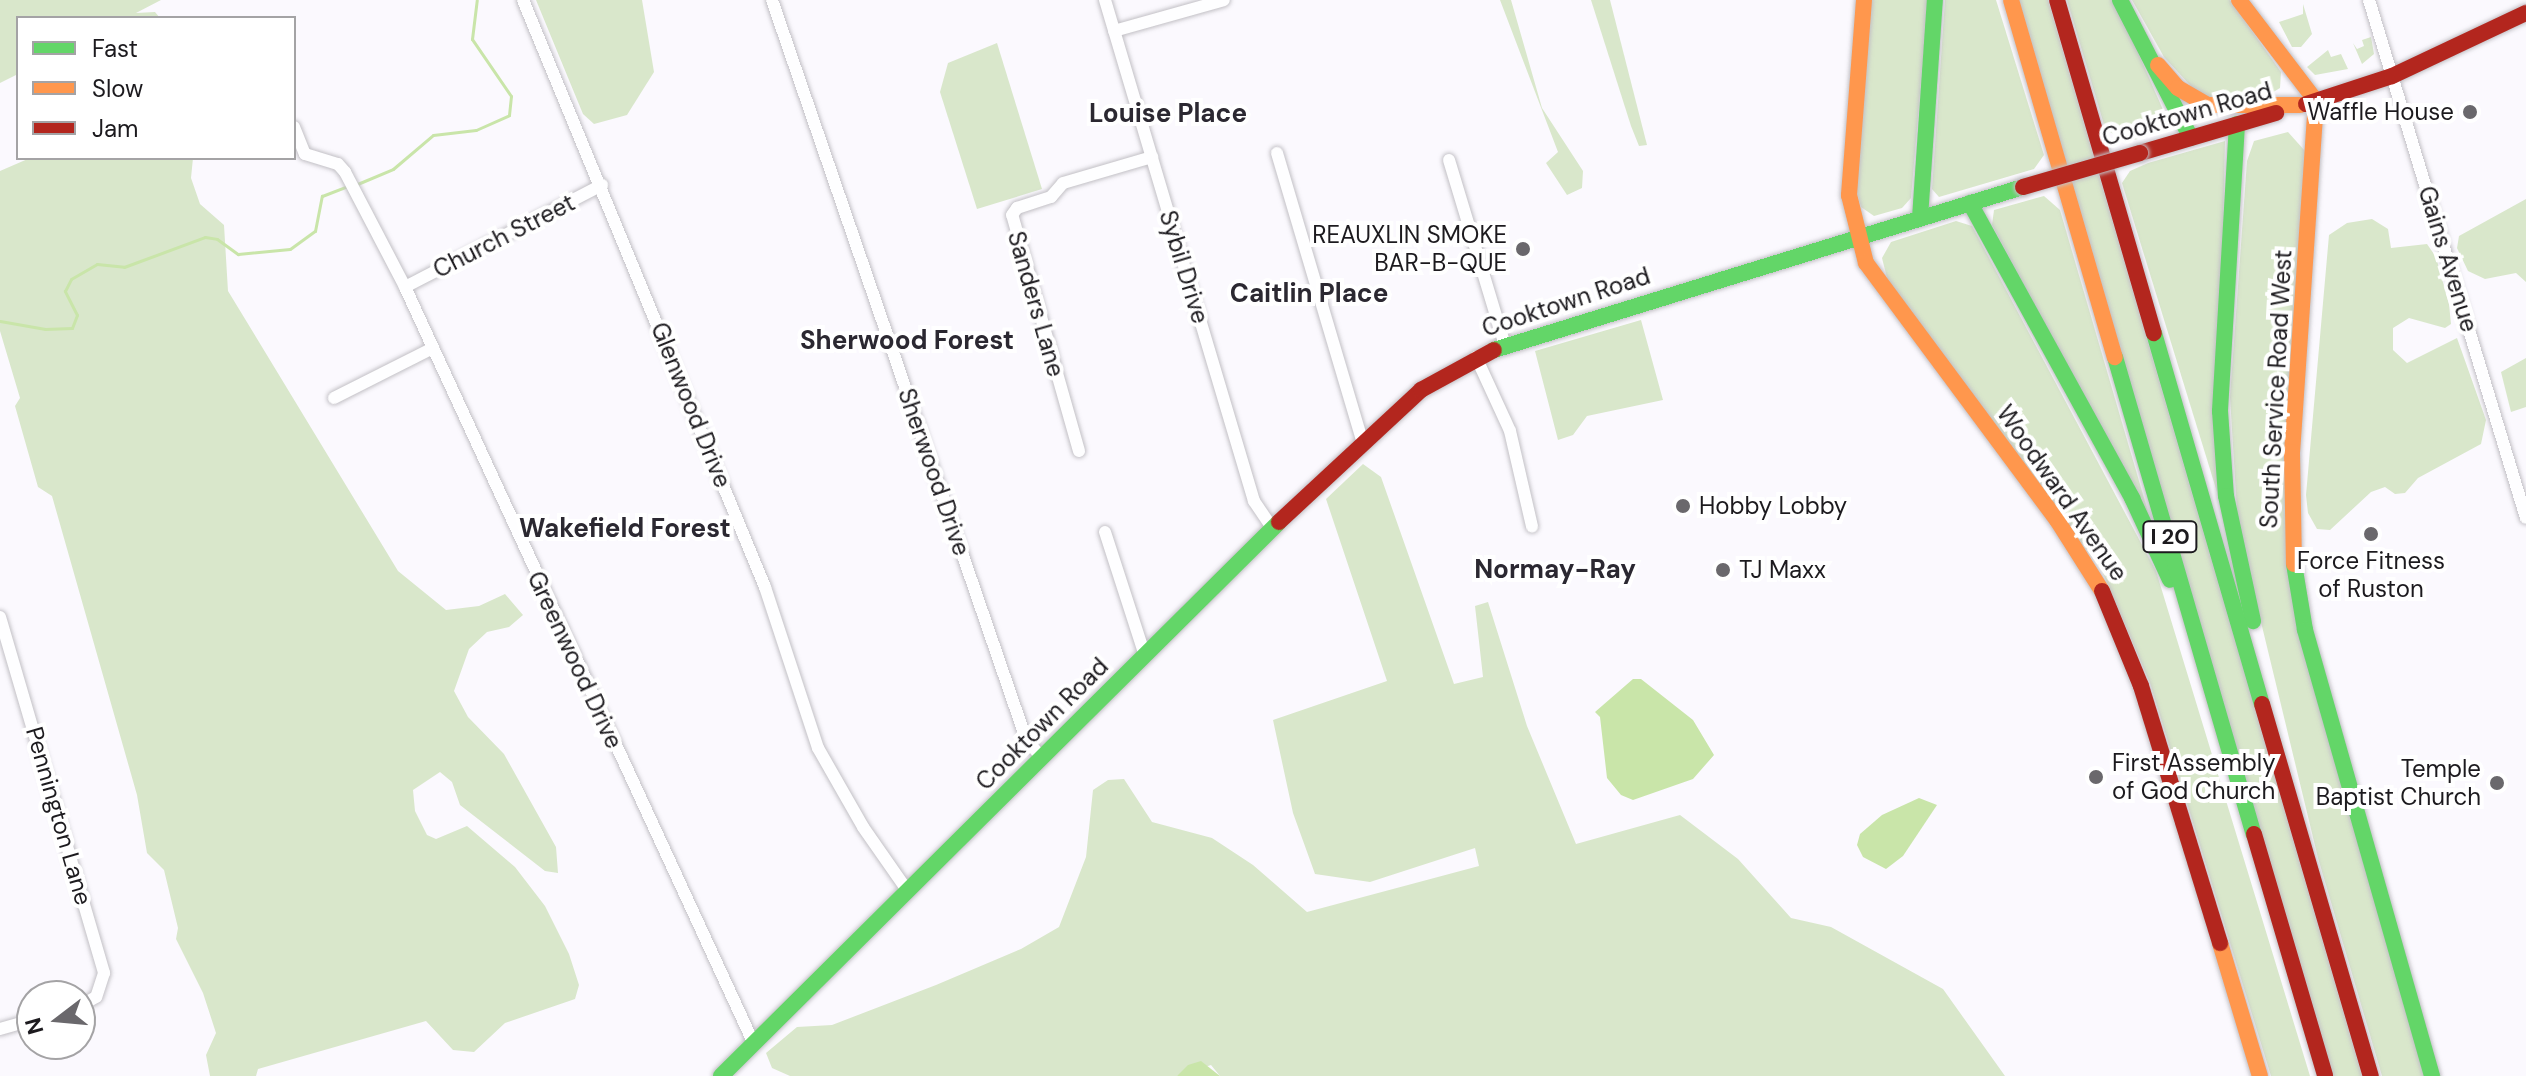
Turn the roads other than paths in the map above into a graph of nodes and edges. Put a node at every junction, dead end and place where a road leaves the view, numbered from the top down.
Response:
1 (523, 0) edge
2 (772, 0) edge
3 (1105, 0) edge
4 (1224, 0) edge
5 (1864, 0) edge
6 (1935, 0) edge
7 (2011, 0) edge
8 (2057, 0) edge
9 (2120, 0) edge
10 (2239, 0) edge
11 (2369, 0) edge
12 (2526, 13) edge
13 (1114, 31) junction
14 (2158, 65) junction
15 (2392, 76) junction
16 (2308, 103) junction
17 (2237, 124) junction
18 (296, 132) edge
19 (2191, 138) junction
20 (1277, 153) dead end
21 (1152, 157) junction
22 (1449, 160) dead end
23 (602, 185) junction
24 (1970, 203) junction
25 (1920, 218) junction
26 (1858, 238) junction
27 (405, 287) junction
28 (1505, 345) junction
29 (433, 348) junction
30 (1476, 357) junction
31 (334, 398) dead end
32 (1362, 440) junction
33 (1079, 451) dead end
34 (2526, 518) edge
35 (1532, 526) dead end
36 (1273, 529) junction
37 (1105, 532) dead end
38 (0, 617) edge
39 (2203, 652) junction
40 (1145, 656) junction
41 (2270, 729) junction
42 (1042, 758) junction
43 (907, 890) junction
44 (96, 997) edge
45 (753, 1042) junction
46 (721, 1076) edge
47 (2260, 1076) edge
48 (2325, 1076) edge
49 (2371, 1076) edge
50 (2432, 1076) edge

1 - 23 street, Glenwood Drive
2 - 42 street, Sherwood Drive
3 - 13 street, Sybil Drive
4 - 13 street
5 - 26 main road, Woodward Avenue
6 - 25 main road
7 - 39 main road, I 20
8 - 41 main road, I 20
9 - 14 main road
10 - 16 main road
11 - 15 street, Gains Avenue
12 - 15 main road, Cooktown Road
13 - 21 street, Sybil Drive
14 - 16 main road
14 - 19 main road
15 - 16 main road, Cooktown Road
15 - 34 street, Gains Avenue
16 - 17 main road, Cooktown Road
16 - 50 main road, South Service Road West
17 - 19 main road, Cooktown Road
17 - 41 main road
18 - 27 street, Greenwood Drive
19 - 24 main road, Cooktown Road, bridge
20 - 32 street
21 - 33 street, Sanders Lane
21 - 36 street, Sybil Drive
22 - 28 street
23 - 27 street, Church Street
23 - 43 street, Glenwood Drive
24 - 25 main road, Cooktown Road
24 - 39 main road
25 - 26 main road, Cooktown Road
26 - 28 main road, Cooktown Road
26 - 47 main road, Woodward Avenue
27 - 29 street, Greenwood Drive
28 - 30 main road, Cooktown Road
29 - 31 street
29 - 45 street, Greenwood Drive
30 - 32 main road, Cooktown Road
30 - 35 street
32 - 36 main road, Cooktown Road
36 - 40 main road, Cooktown Road
37 - 40 street
38 - 44 street, Pennington Lane
39 - 48 main road, I 20
40 - 42 main road, Cooktown Road
41 - 49 main road, I 20
42 - 43 main road, Cooktown Road
43 - 45 main road, Cooktown Road
45 - 46 main road, Cooktown Road

